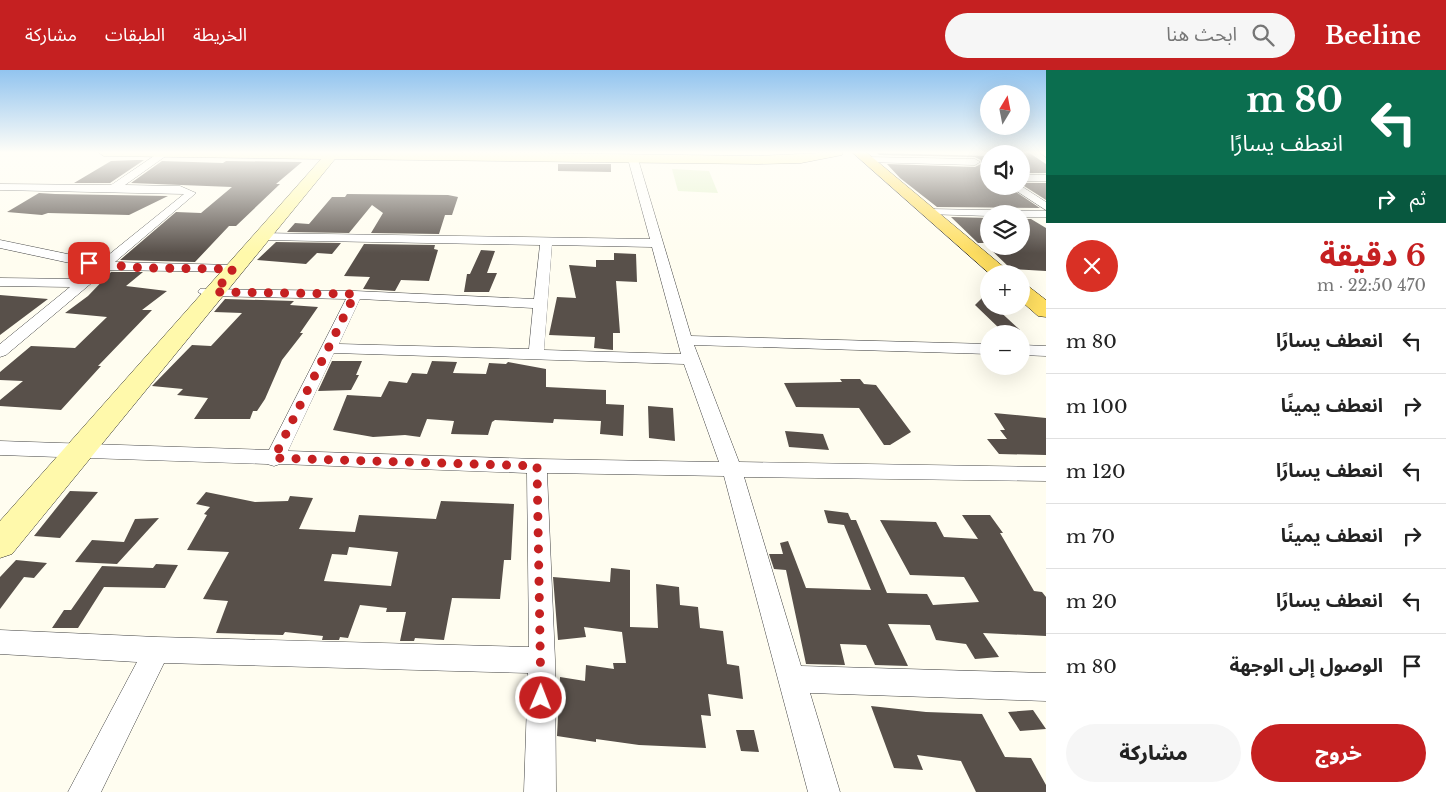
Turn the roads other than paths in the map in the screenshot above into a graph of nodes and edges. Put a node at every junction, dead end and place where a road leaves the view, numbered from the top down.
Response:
1 (117, 186) edge
2 (300, 186) edge
3 (302, 186) edge
4 (640, 186) edge
5 (898, 186) edge
6 (0, 187) edge
7 (114, 188) junction
8 (1028, 195) edge
9 (1046, 207) edge
10 (929, 212) junction
11 (1046, 214) edge
12 (262, 236) junction
13 (546, 241) junction
14 (655, 242) junction
15 (0, 244) edge
16 (991, 265) edge
17 (105, 266) junction
18 (229, 269) junction
19 (0, 282) edge
20 (82, 284) junction
21 (210, 292) junction
22 (355, 294) junction
23 (1030, 298) edge
24 (540, 304) junction
25 (1046, 311) edge
26 (328, 348) junction
27 (687, 349) junction
28 (980, 349) edge
29 (1030, 350) edge
30 (1046, 351) edge
31 (0, 352) edge
32 (536, 355) junction
33 (0, 448) edge
34 (71, 449) junction
35 (274, 458) junction
36 (537, 466) junction
37 (732, 470) junction
38 (1046, 474) edge
39 (0, 516) edge
40 (0, 544) edge
41 (0, 642) edge
42 (158, 650) junction
43 (542, 660) junction
44 (791, 678) junction
45 (1046, 687) edge
46 (84, 792) edge
47 (540, 792) edge
48 (824, 792) edge

1 - 7 street
2 - 18 street
3 - 12 street
4 - 14 street
5 - 10 main road
6 - 7 street
7 - 17 street
8 - 9 street
10 - 11 street
10 - 16 main road
12 - 13 street
12 - 18 street
13 - 14 street
13 - 24 street
14 - 27 street
15 - 17 street
17 - 18 street
17 - 20 street
18 - 21 street
19 - 20 street
20 - 31 street
21 - 22 street
21 - 34 street
22 - 24 street
22 - 26 street
23 - 25 main road
24 - 32 street
26 - 32 street
26 - 35 street
27 - 28 street
27 - 32 street
27 - 37 street
29 - 30 street
33 - 34 street
34 - 35 street
34 - 39 street
34 - 40 street
35 - 36 street
36 - 37 street
36 - 43 street
37 - 38 street
37 - 44 street
41 - 42 street
42 - 43 street
42 - 46 street
43 - 47 street
44 - 45 street
44 - 48 street

